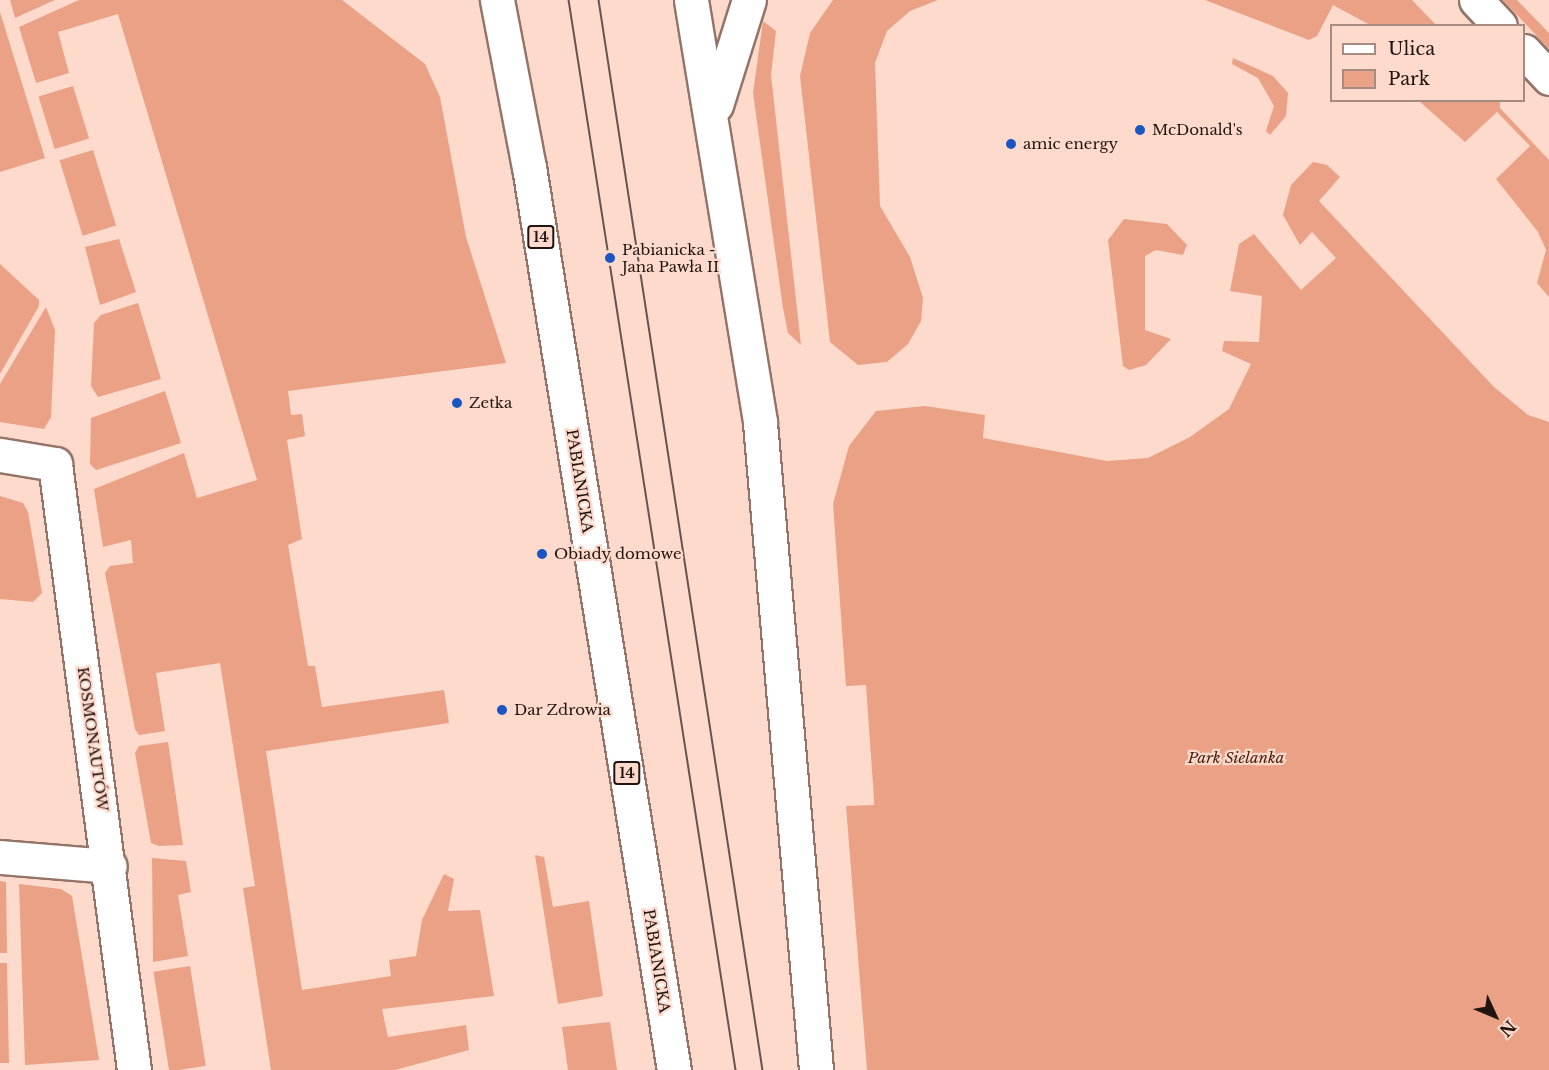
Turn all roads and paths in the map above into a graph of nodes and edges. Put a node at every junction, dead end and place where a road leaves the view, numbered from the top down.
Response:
1 (497, 0) edge
2 (691, 0) edge
3 (750, 0) edge
4 (1476, 0) edge
5 (1498, 24) edge
6 (1525, 52) edge
7 (1549, 78) edge
8 (713, 116) junction
9 (0, 455) edge
10 (0, 857) edge
11 (110, 866) junction
12 (134, 1070) edge
13 (674, 1070) edge
14 (816, 1070) edge

1 - 13 main road, PABIANICKA / 14
2 - 8 main road
3 - 8 main road
4 - 5 main road
6 - 7 main road
8 - 14 main road
9 - 11 main road, KOSMONAUTÓW
10 - 11 main road
11 - 12 main road, KOSMONAUTÓW

